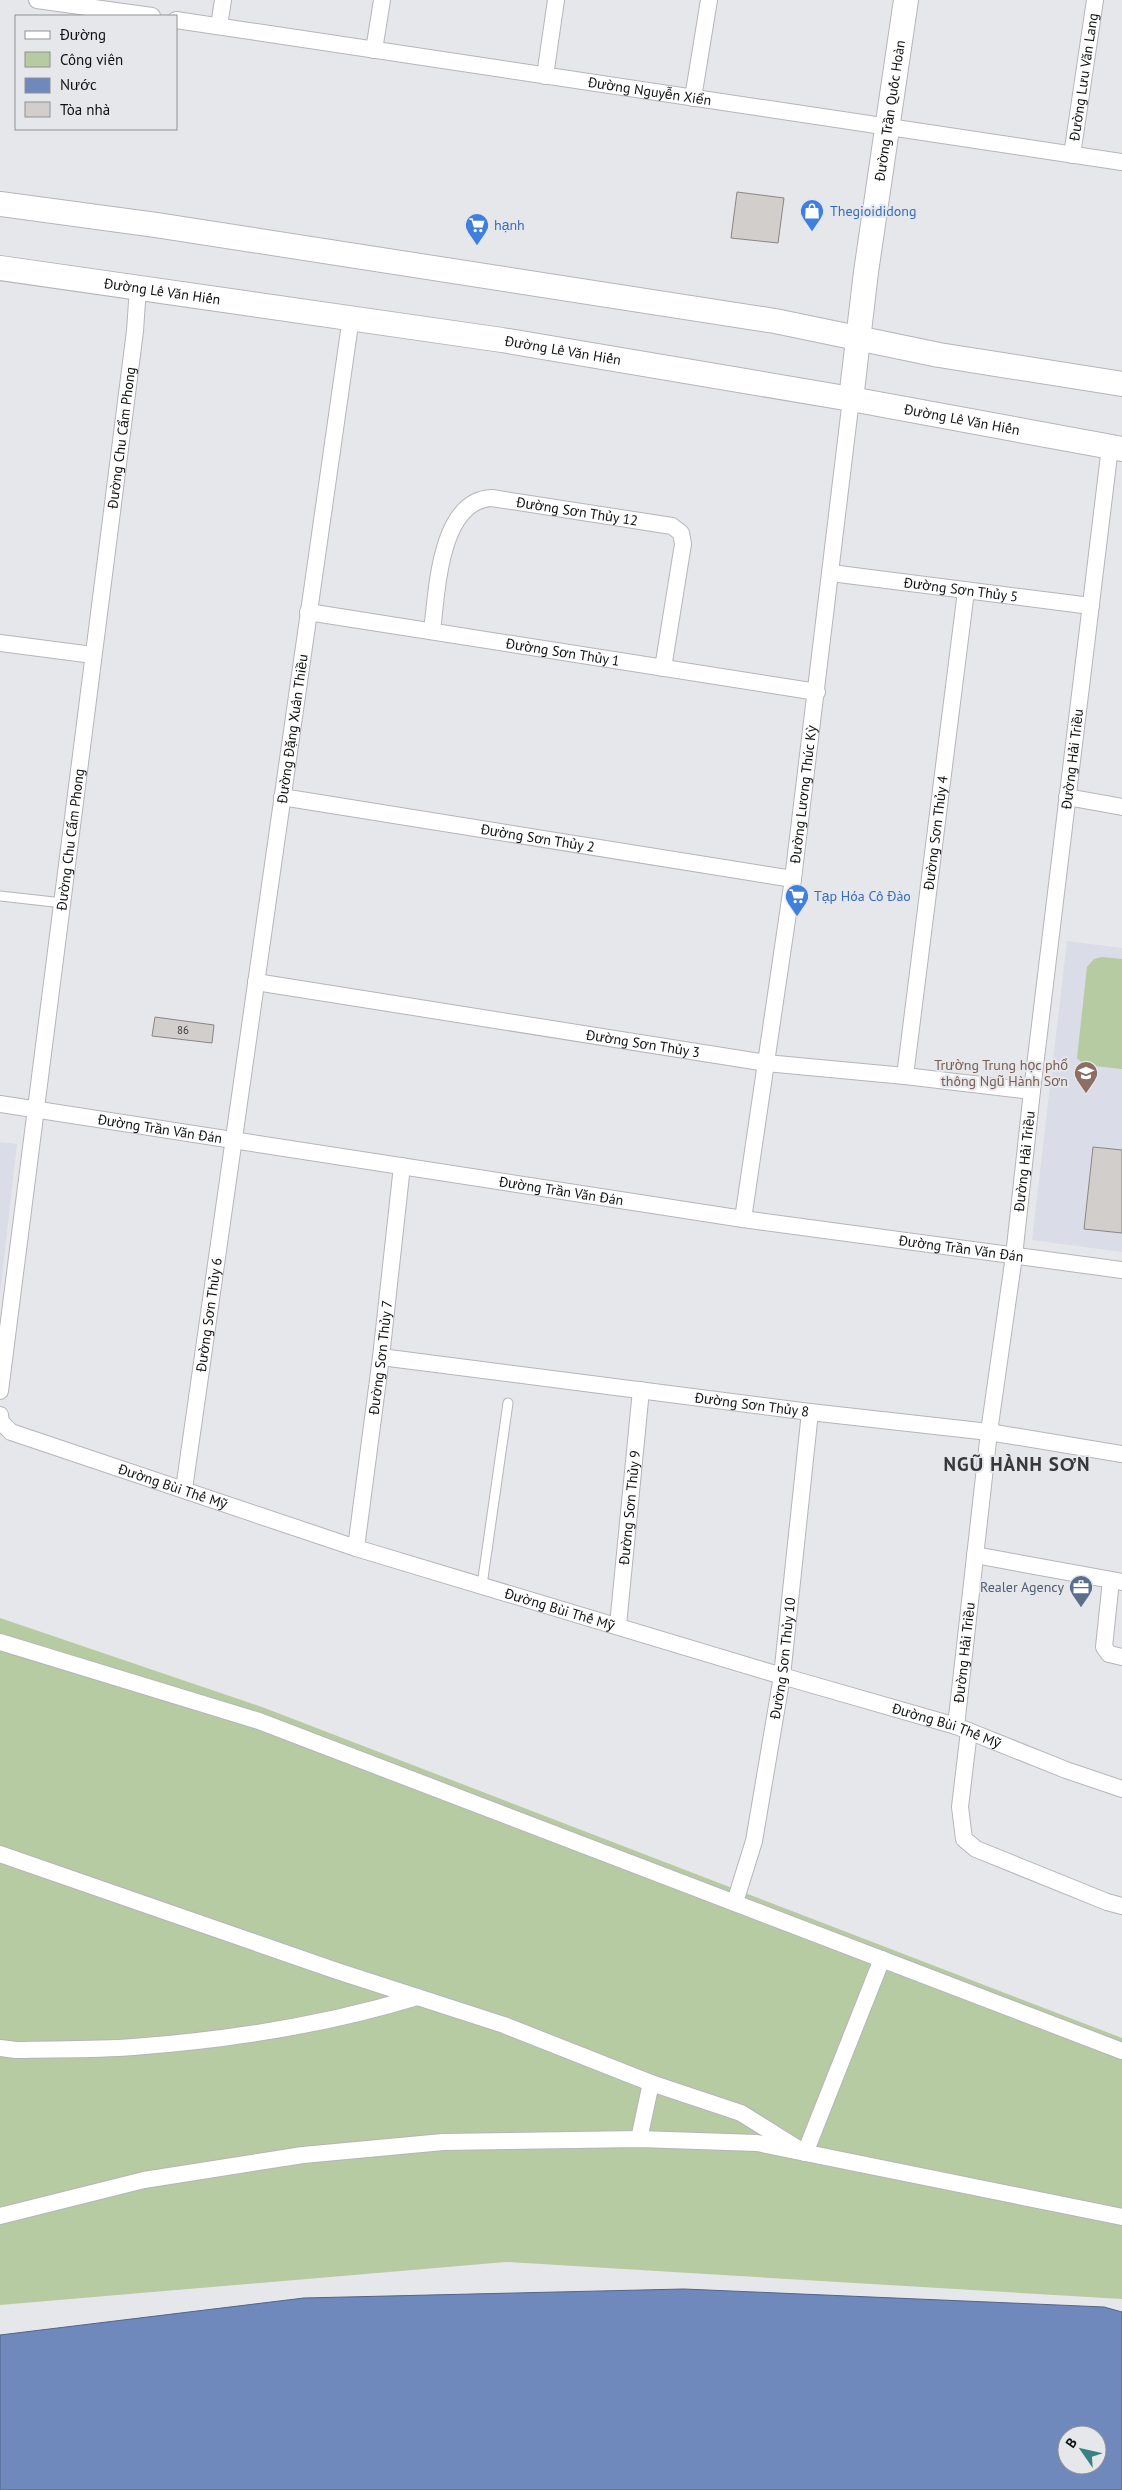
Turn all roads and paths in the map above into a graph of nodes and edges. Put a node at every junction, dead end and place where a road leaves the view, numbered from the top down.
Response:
1 (37, 0) edge
2 (223, 0) edge
3 (382, 0) edge
4 (556, 0) edge
5 (709, 0) edge
6 (906, 0) edge
7 (1095, 0) edge
8 (66, 2) edge
9 (146, 15) edge
10 (178, 20) edge
11 (219, 26) junction
12 (374, 50) junction
13 (545, 76) junction
14 (693, 98) junction
15 (887, 128) junction
16 (1072, 155) junction
17 (1122, 162) edge
18 (0, 204) edge
19 (0, 268) edge
20 (138, 287) junction
21 (351, 318) junction
22 (859, 340) junction
23 (1122, 384) edge
24 (851, 398) junction
25 (1116, 448) edge
26 (831, 573) junction
27 (966, 591) junction
28 (1091, 606) junction
29 (308, 612) junction
30 (432, 631) junction
31 (0, 643) edge
32 (93, 655) junction
33 (663, 668) junction
34 (817, 692) junction
35 (282, 797) junction
36 (1068, 797) junction
37 (1122, 807) edge
38 (792, 879) junction
39 (0, 896) edge
40 (63, 903) junction
41 (256, 982) junction
42 (766, 1063) junction
43 (905, 1076) junction
44 (1032, 1092) junction
45 (0, 1104) edge
46 (37, 1110) junction
47 (233, 1140) junction
48 (402, 1166) junction
49 (744, 1219) junction
50 (1014, 1256) junction
51 (1122, 1270) edge
52 (381, 1356) junction
53 (642, 1390) junction
54 (0, 1391) edge
55 (508, 1403) dead end
56 (810, 1412) junction
57 (1, 1419) edge
58 (989, 1432) junction
59 (1122, 1454) edge
60 (184, 1489) junction
61 (356, 1548) junction
62 (975, 1555) junction
63 (1117, 1581) edge
64 (482, 1585) junction
65 (618, 1625) junction
66 (0, 1642) edge
67 (1122, 1657) edge
68 (782, 1676) junction
69 (962, 1729) junction
70 (1122, 1789) edge
71 (0, 1854) edge
72 (735, 1902) junction
73 (1122, 1906) edge
74 (882, 1958) junction
75 (417, 1996) junction
76 (0, 2048) edge
77 (1122, 2051) edge
78 (651, 2083) junction
79 (638, 2139) junction
80 (805, 2153) junction
81 (0, 2216) edge
82 (1122, 2217) edge

1 - 8 street
2 - 11 street
3 - 12 street
4 - 13 street
5 - 14 street
6 - 15 main road, Đường Trần Quốc Hoàn
7 - 16 street, Đường Lưu Văn Lang
8 - 9 street
10 - 11 street, Đường Nguyễn Xiển
11 - 12 street, Đường Nguyễn Xiển
12 - 13 street, Đường Nguyễn Xiển
13 - 14 street, Đường Nguyễn Xiển
14 - 15 street, Đường Nguyễn Xiển
15 - 16 street, Đường Nguyễn Xiển
15 - 22 main road, Đường Trần Quốc Hoàn
16 - 17 street, Đường Nguyễn Xiển
18 - 22 main road
19 - 20 main road, Đường Lê Văn Hiến
20 - 21 main road, Đường Lê Văn Hiến
20 - 32 street, Đường Chu Cẩm Phong
21 - 24 main road, Đường Lê Văn Hiến
21 - 29 street, Đường Đặng Xuân Thiều
22 - 23 main road
22 - 24 main road, Đường Trần Quốc Hoàn
24 - 25 main road, Đường Lê Văn Hiến
24 - 26 street, Đường Lương Thúc Kỳ
25 - 28 street, Đường Hải Triều
26 - 27 street, Đường Sơn Thủy 5
26 - 34 street, Đường Lương Thúc Kỳ
27 - 28 street, Đường Sơn Thủy 5
27 - 43 street, Đường Sơn Thủy 4
28 - 36 street, Đường Hải Triều
29 - 30 street, Đường Sơn Thủy 1
29 - 35 street, Đường Đặng Xuân Thiều
30 - 33 street, Đường Sơn Thủy 1
30 - 33 street, Đường Sơn Thủy 12
31 - 32 street
32 - 40 street, Đường Chu Cẩm Phong
33 - 34 street, Đường Sơn Thủy 1
34 - 38 street, Đường Lương Thúc Kỳ
35 - 38 street, Đường Sơn Thủy 2
35 - 41 street, Đường Đặng Xuân Thiều
36 - 37 street
36 - 44 street, Đường Hải Triều
38 - 42 street, Đường Lương Thúc Kỳ
39 - 40 lane
40 - 46 street, Đường Chu Cẩm Phong
41 - 42 street, Đường Sơn Thủy 3
41 - 47 street, Đường Đặng Xuân Thiều
42 - 43 street, Đường Sơn Thủy 3
42 - 49 street, Đường Lương Thúc Kỳ
43 - 44 street, Đường Sơn Thủy 3
44 - 50 street, Đường Hải Triều
45 - 46 street, Đường Trần Văn Đán
46 - 47 street, Đường Trần Văn Đán
46 - 54 street, Đường Chu Cẩm Phong
47 - 48 street, Đường Trần Văn Đán
47 - 60 street, Đường Sơn Thủy 6
48 - 49 street, Đường Trần Văn Đán
48 - 52 street, Đường Sơn Thủy 7
49 - 50 street, Đường Trần Văn Đán
50 - 51 street, Đường Trần Văn Đán
50 - 58 street, Đường Hải Triều
52 - 53 street, Đường Sơn Thủy 8
52 - 61 street, Đường Sơn Thủy 7
53 - 56 street, Đường Sơn Thủy 8
53 - 65 street, Đường Sơn Thủy 9
55 - 64 lane
56 - 58 street, Đường Sơn Thủy 8
56 - 68 street, Đường Sơn Thủy 10
57 - 60 street, Đường Bùi Thế Mỹ
58 - 59 street, Đường Sơn Thủy 8
58 - 62 street, Đường Hải Triều
60 - 61 street, Đường Bùi Thế Mỹ
61 - 64 street, Đường Bùi Thế Mỹ
62 - 63 street
62 - 69 street, Đường Hải Triều
63 - 67 street
64 - 65 street, Đường Bùi Thế Mỹ
65 - 68 street, Đường Bùi Thế Mỹ
66 - 72 street
68 - 69 street, Đường Bùi Thế Mỹ
68 - 72 street, Đường Sơn Thủy 10
69 - 70 street, Đường Bùi Thế Mỹ
69 - 73 street, Đường Hải Triều
71 - 75 street
72 - 74 street
74 - 77 street
74 - 80 street
75 - 76 street
75 - 78 street
78 - 79 street
78 - 80 street
79 - 80 street
79 - 81 street
80 - 82 street

